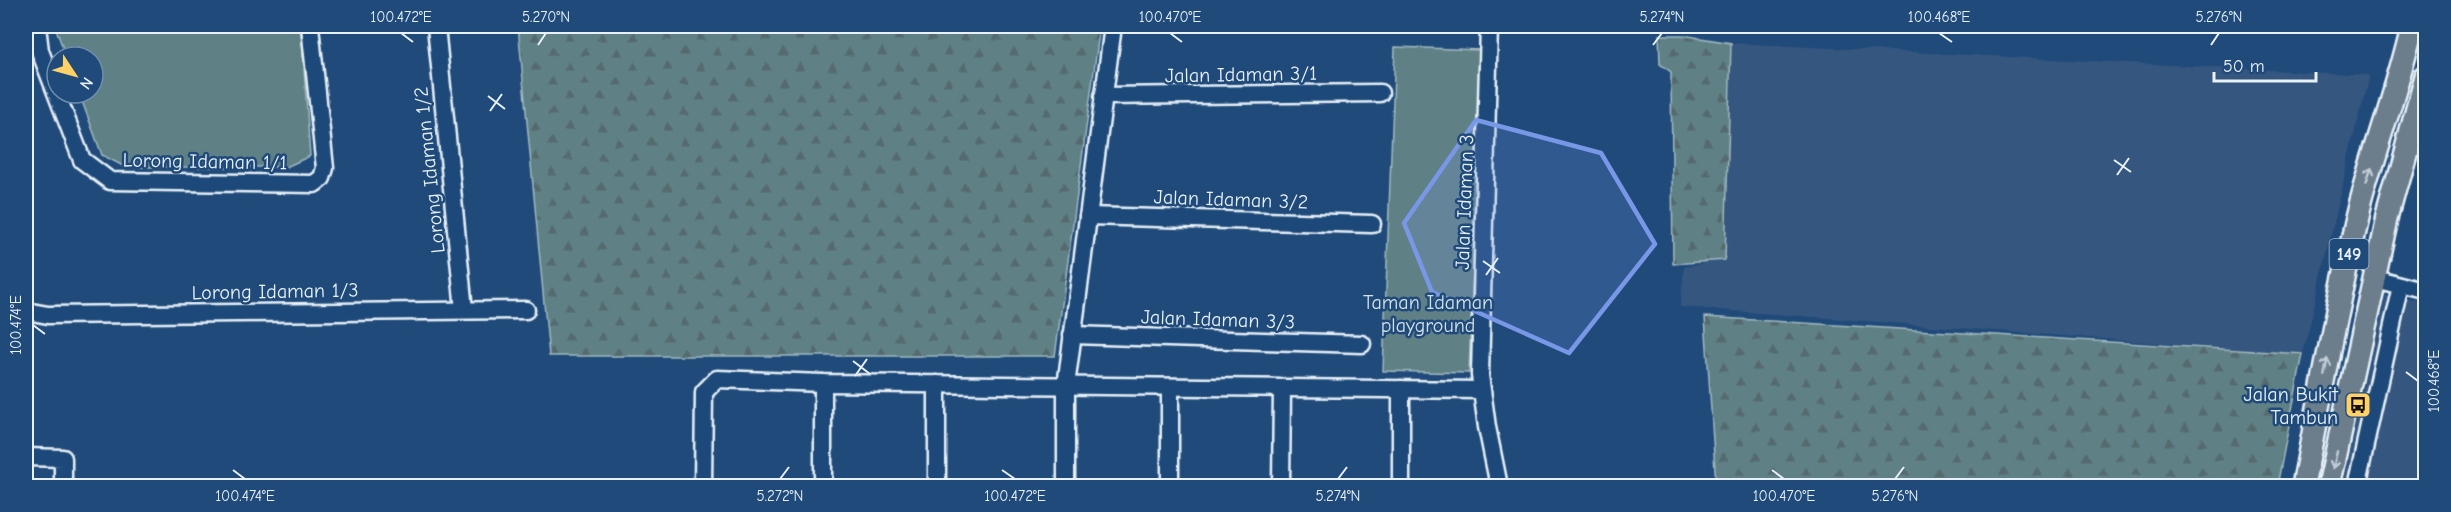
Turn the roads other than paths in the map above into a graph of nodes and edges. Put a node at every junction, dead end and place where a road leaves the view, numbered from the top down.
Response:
1 (37, 26) edge
2 (310, 26) edge
3 (436, 26) edge
4 (1113, 26) edge
5 (1489, 26) edge
6 (2412, 26) edge
7 (2426, 76) edge
8 (1380, 93) dead end
9 (1103, 96) junction
10 (1088, 216) junction
11 (1372, 224) dead end
12 (2375, 278) junction
13 (2401, 285) junction
14 (2426, 291) edge
15 (464, 310) junction
16 (526, 310) dead end
17 (26, 311) edge
18 (1072, 335) junction
19 (1362, 344) dead end
20 (823, 383) junction
21 (937, 384) junction
22 (1066, 386) junction
23 (1170, 387) junction
24 (1282, 388) junction
25 (1401, 389) junction
26 (1481, 390) junction
27 (26, 457) edge
28 (63, 486) edge
29 (703, 486) edge
30 (823, 486) edge
31 (937, 486) edge
32 (1066, 486) edge
33 (1170, 486) edge
34 (1281, 486) edge
35 (1401, 486) edge
36 (1499, 486) edge
37 (2303, 486) edge
38 (2329, 486) edge
39 (2358, 486) edge

1 - 2 street, Lorong Idaman 1/1
3 - 15 street, Lorong Idaman 1/2
4 - 9 street
5 - 26 street, Jalan Idaman 3
37 -> 6 main road, 149
7 - 12 main road, 149
8 - 9 street, Jalan Idaman 3/1
9 - 10 street
10 - 11 street, Jalan Idaman 3/2
10 - 18 street
12 - 13 street
12 -> 38 main road, 149
13 - 14 street
13 - 39 street
15 - 16 street, Lorong Idaman 1/3
15 - 17 street, Lorong Idaman 1/3
18 - 19 street, Jalan Idaman 3/3
18 - 22 street
20 - 21 street
20 - 29 street
20 - 30 street
21 - 22 street
21 - 31 street
22 - 23 street
22 - 32 street
23 - 24 street
23 - 33 street
24 - 25 street
24 - 34 street
25 - 26 street
25 - 35 street
26 - 36 street, Jalan Idaman 3
27 - 28 street

